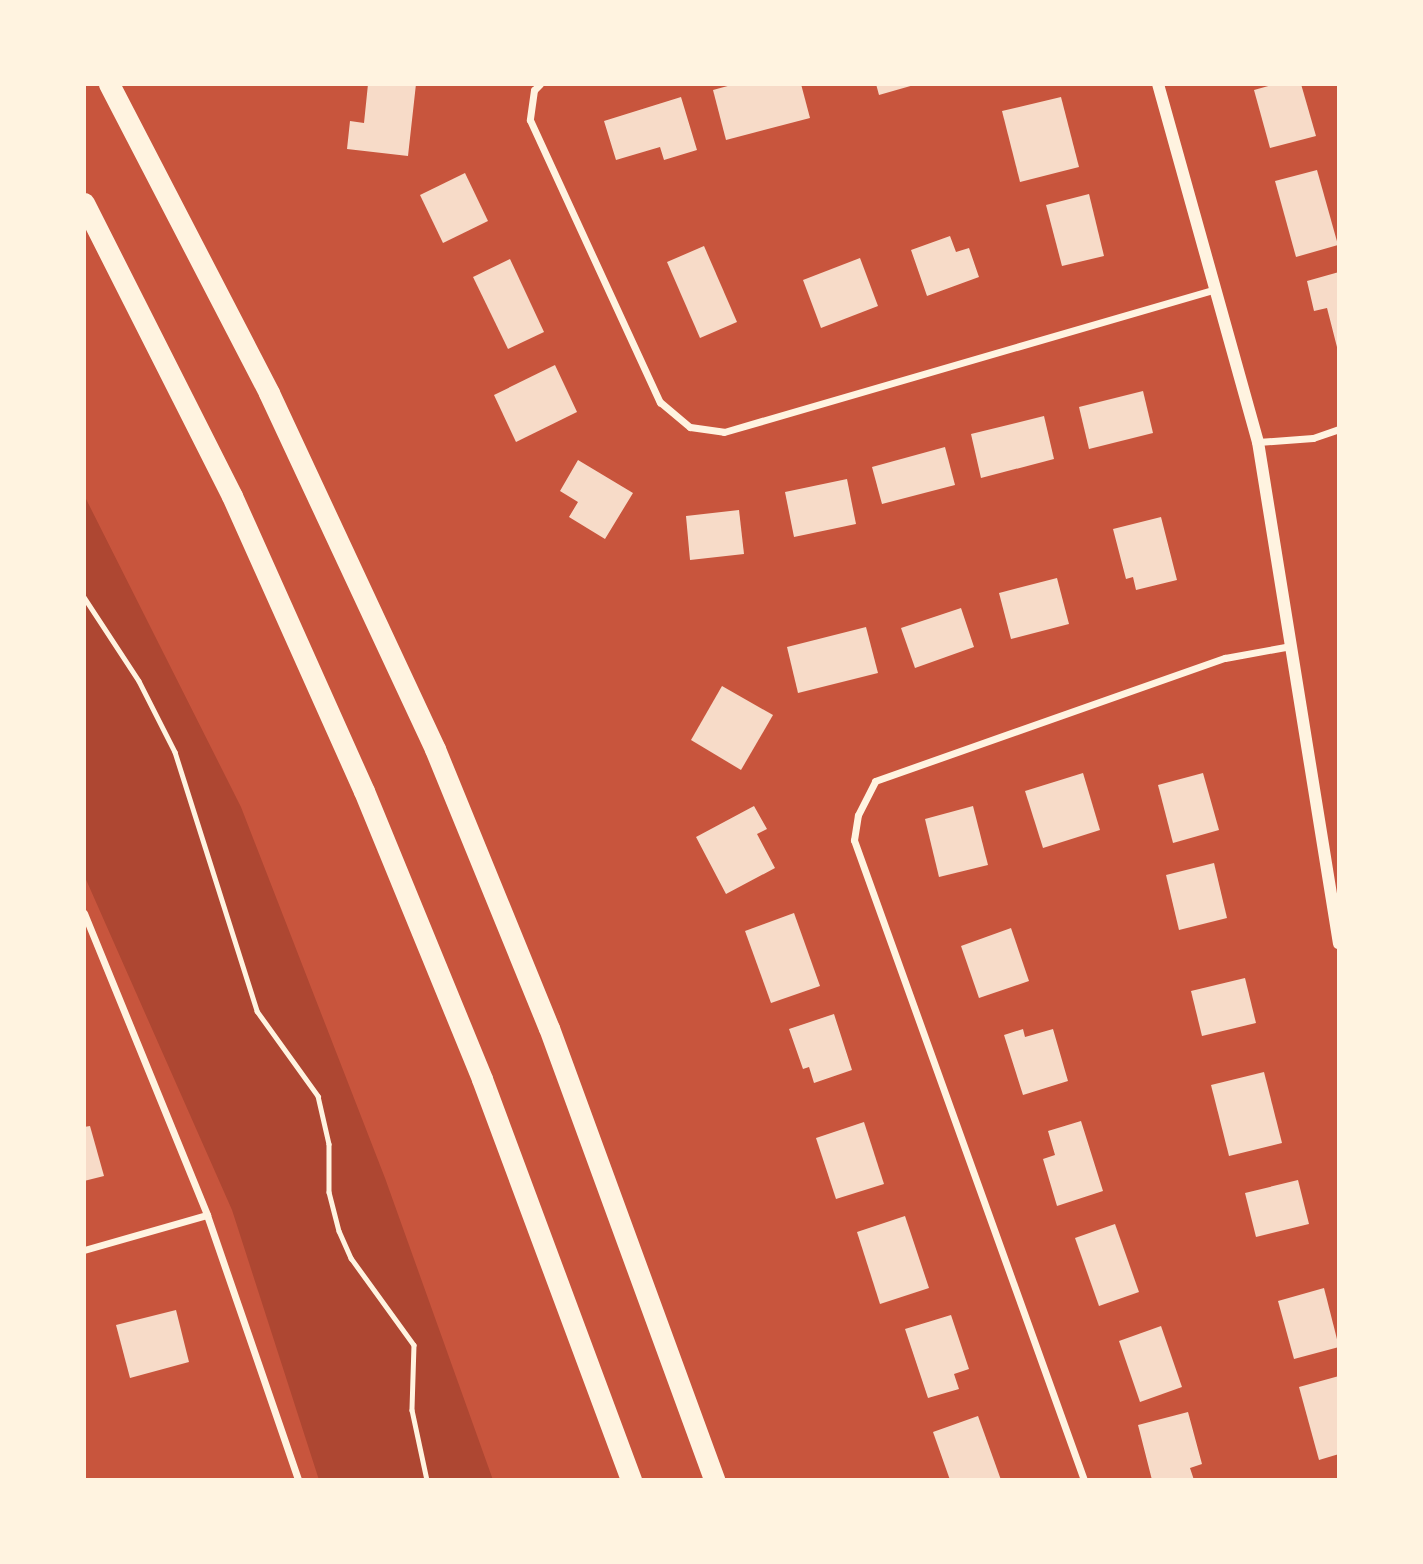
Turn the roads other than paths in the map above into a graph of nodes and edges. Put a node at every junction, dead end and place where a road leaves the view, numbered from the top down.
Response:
1 (109, 84) edge
2 (540, 84) edge
3 (1158, 84) edge
4 (84, 203) edge
5 (1216, 289) junction
6 (1339, 429) edge
7 (1258, 442) junction
8 (1291, 646) junction
9 (84, 913) edge
10 (1339, 944) edge
11 (207, 1215) junction
12 (84, 1250) edge
13 (298, 1480) edge
14 (631, 1480) edge
15 (714, 1480) edge
16 (1084, 1480) edge

1 - 15 highway
2 - 5 street
3 - 5 street
4 - 14 highway
5 - 7 street
6 - 7 street
7 - 8 street
8 - 10 street
8 - 16 street
9 - 11 street
11 - 12 street
11 - 13 street

